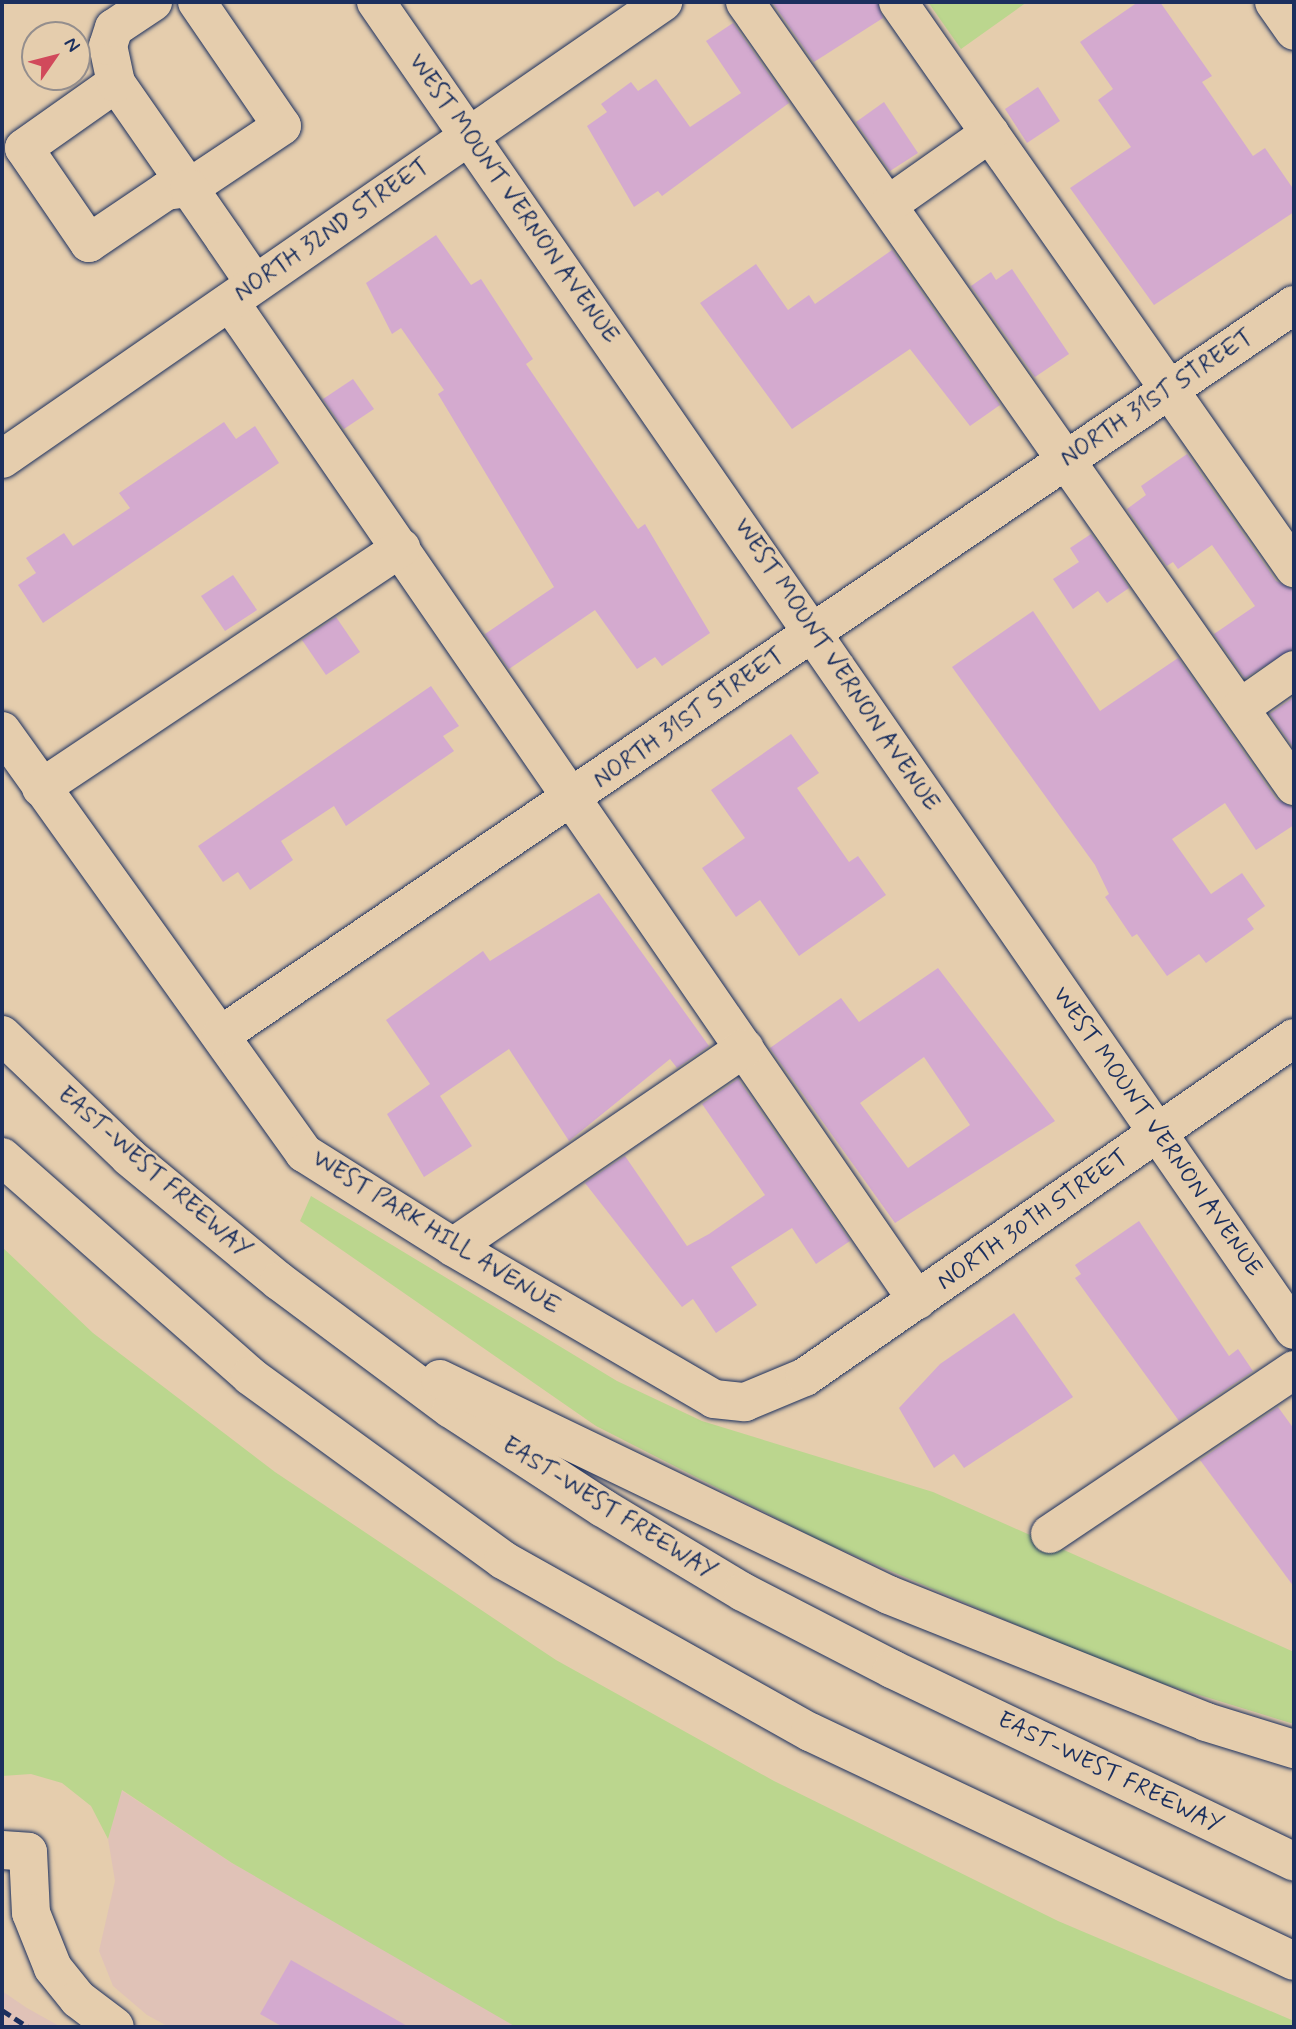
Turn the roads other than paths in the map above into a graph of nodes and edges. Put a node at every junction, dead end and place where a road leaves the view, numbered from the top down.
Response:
1 (153, 2) edge
2 (197, 2) edge
3 (376, 2) edge
4 (663, 2) edge
5 (746, 2) edge
6 (898, 2) edge
7 (1274, 2) edge
8 (1294, 31) edge
9 (116, 83) junction
10 (990, 133) junction
11 (468, 134) junction
12 (189, 188) junction
13 (888, 205) junction
14 (242, 293) junction
15 (1294, 305) edge
16 (1169, 389) junction
17 (2, 459) edge
18 (1066, 460) junction
19 (401, 548) junction
20 (1294, 568) edge
21 (815, 631) junction
22 (1294, 670) edge
23 (1240, 708) junction
24 (2, 731) edge
25 (1294, 786) edge
26 (41, 788) junction
27 (574, 797) junction
28 (2, 1035) edge
29 (221, 1035) junction
30 (1294, 1038) edge
31 (745, 1048) junction
32 (1156, 1133) junction
33 (2, 1157) edge
34 (453, 1247) junction
35 (917, 1300) junction
36 (1294, 1330) edge
37 (363, 1344) junction
38 (1294, 1370) edge
39 (805, 1377) joint
40 (1050, 1534) dead end
41 (1294, 1749) edge
42 (15, 1851) edge
43 (1294, 1862) edge
44 (1294, 1961) edge
45 (115, 2027) edge

1 - 9 main road
2 - 12 main road
3 - 11 main road, WEST MOUNT VERNON AVENUE
4 - 11 main road, NORTH 32ND STREET
5 - 13 main road
6 - 10 main road
7 - 8 main road
9 - 12 main road
9 - 12 main road
10 - 13 main road
10 - 16 main road
11 - 14 main road, NORTH 32ND STREET
11 - 21 main road, WEST MOUNT VERNON AVENUE
12 - 14 main road
13 - 18 main road
14 - 17 main road, NORTH 32ND STREET
14 - 19 main road
15 - 16 main road, NORTH 31ST STREET
16 - 18 main road, NORTH 31ST STREET
16 - 20 main road
18 - 21 main road, NORTH 31ST STREET
18 - 23 main road
19 - 26 main road
19 - 27 main road
21 - 27 main road, NORTH 31ST STREET
21 - 32 main road, WEST MOUNT VERNON AVENUE
22 - 23 main road
23 - 25 main road
24 - 26 main road, WEST PARK HILL AVENUE
26 - 29 main road, WEST PARK HILL AVENUE
27 - 29 main road, NORTH 31ST STREET
27 - 31 main road
28 - 37 main road, EAST-WEST FREEWAY
29 - 34 main road, WEST PARK HILL AVENUE
30 - 32 main road, NORTH 30TH STREET
31 - 34 main road
31 - 35 main road
32 - 35 main road, NORTH 30TH STREET
32 - 36 main road, WEST MOUNT VERNON AVENUE
33 - 44 main road
34 - 39 main road, WEST PARK HILL AVENUE
35 - 39 main road, NORTH 30TH STREET
37 - 41 main road
37 - 43 main road, EAST-WEST FREEWAY
38 - 40 main road
42 - 45 main road

